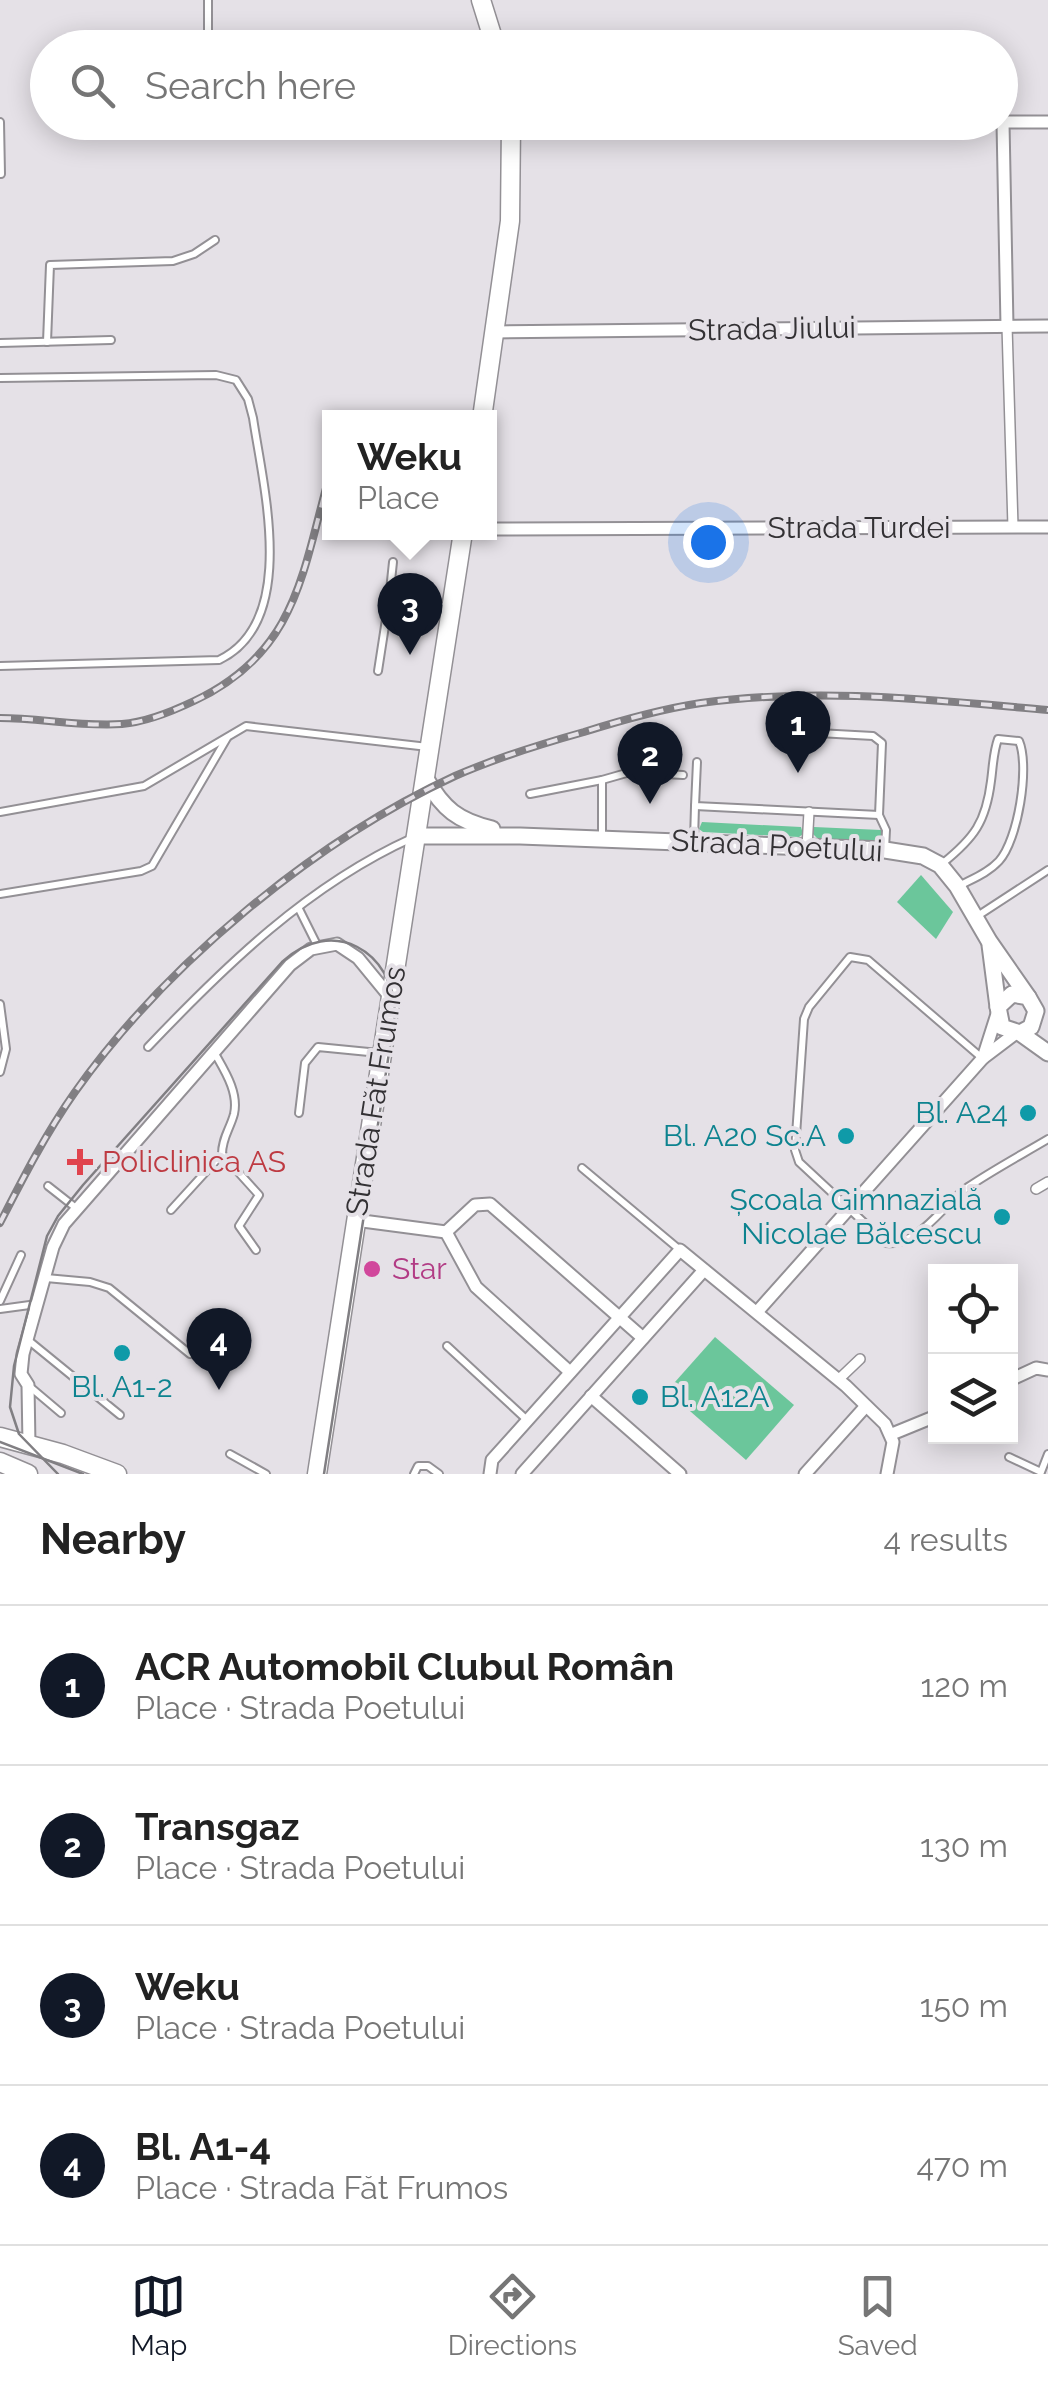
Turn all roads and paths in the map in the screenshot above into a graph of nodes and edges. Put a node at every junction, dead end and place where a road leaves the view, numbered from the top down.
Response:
1 (208, 0) edge
2 (482, 0) edge
3 (208, 30) edge
4 (491, 30) edge
5 (0, 122) edge
6 (1048, 122) edge
7 (1018, 123) edge
8 (512, 140) edge
9 (1003, 140) edge
10 (1, 174) edge
11 (215, 240) dead end
12 (1007, 326) junction
13 (1048, 326) edge
14 (495, 332) junction
15 (111, 340) dead end
16 (47, 342) junction
17 (0, 343) edge
18 (0, 378) edge
19 (483, 410) edge
20 (1013, 527) junction
21 (1048, 527) edge
22 (497, 530) edge
23 (462, 540) edge
24 (393, 562) dead end
25 (389, 600) junction
26 (453, 608) junction
27 (0, 666) edge
28 (378, 670) dead end
29 (230, 734) junction
30 (818, 734) dead end
31 (432, 747) junction
32 (697, 762) dead end
33 (683, 775) dead end
34 (426, 779) junction
35 (602, 780) junction
36 (530, 794) dead end
37 (695, 806) junction
38 (0, 812) edge
39 (809, 812) junction
40 (879, 815) junction
41 (418, 836) junction
42 (520, 836) junction
43 (602, 838) junction
44 (694, 842) junction
45 (807, 847) junction
46 (884, 850) junction
47 (940, 865) junction
48 (1048, 870) edge
49 (958, 886) junction
50 (0, 894) edge
51 (299, 908) junction
52 (975, 917) junction
53 (989, 941) junction
54 (318, 946) junction
55 (390, 997) junction
56 (0, 1004) edge
57 (1032, 1004) junction
58 (997, 1011) junction
59 (1018, 1032) junction
60 (1048, 1033) edge
61 (148, 1047) dead end
62 (213, 1050) junction
63 (380, 1053) junction
64 (1048, 1053) edge
65 (982, 1058) junction
66 (0, 1072) edge
67 (300, 1113) dead end
68 (1048, 1139) edge
69 (222, 1154) junction
70 (582, 1168) dead end
71 (1048, 1182) edge
72 (48, 1186) dead end
73 (1036, 1189) dead end
74 (77, 1208) junction
75 (171, 1210) dead end
76 (851, 1210) junction
77 (356, 1220) junction
78 (446, 1232) junction
79 (256, 1250) dead end
80 (680, 1250) junction
81 (21, 1256) dead end
82 (704, 1270) junction
83 (44, 1277) junction
84 (0, 1301) edge
85 (37, 1304) junction
86 (0, 1309) edge
87 (757, 1312) junction
88 (619, 1317) junction
89 (643, 1338) junction
90 (27, 1339) junction
91 (447, 1346) dead end
92 (190, 1354) dead end
93 (860, 1358) dead end
94 (1048, 1370) edge
95 (570, 1372) junction
96 (1018, 1376) edge
97 (838, 1380) junction
98 (28, 1385) junction
99 (591, 1396) junction
100 (866, 1406) junction
101 (61, 1413) dead end
102 (120, 1415) dead end
103 (928, 1419) edge
104 (528, 1420) junction
105 (892, 1434) junction
106 (0, 1437) edge
107 (29, 1445) junction
108 (230, 1454) dead end
109 (1048, 1454) edge
110 (1009, 1457) dead end
111 (0, 1462) edge
112 (318, 1471) edge
113 (1044, 1473) edge
114 (28, 1474) edge
115 (117, 1474) edge
116 (266, 1474) edge
117 (414, 1474) edge
118 (439, 1474) edge
119 (490, 1474) edge
120 (522, 1474) edge
121 (680, 1474) edge
122 (805, 1474) edge
123 (887, 1474) edge

1 - 3 lane
2 - 4 main road
5 - 10 lane
6 - 7 street
8 - 14 main road
9 - 12 street
11 - 16 lane
12 - 13 street, Strada Jiului
12 - 14 street, Strada Jiului
12 - 20 street
14 - 19 main road
15 - 16 lane
16 - 17 lane
18 - 27 lane
20 - 21 street, Strada Turdei
20 - 22 street, Strada Turdei
23 - 26 main road
24 - 25 lane
25 - 26 lane
25 - 28 lane
26 - 31 main road
29 - 31 lane
29 - 38 lane
29 - 50 lane
30 - 40 lane
31 - 34 main road
32 - 37 lane
33 - 35 lane
34 - 41 main road
34 - 42 street, Strada Poetului
35 - 36 lane
35 - 43 lane
37 - 39 lane
37 - 44 lane
39 - 40 lane
39 - 45 street
40 - 46 lane
41 - 42 street, Strada Poetului
41 - 51 lane
41 - 55 main road, Strada Făt Frumos
42 - 43 street, Strada Poetului
43 - 44 street, Strada Poetului
44 - 45 street, Strada Poetului
45 - 46 street, Strada Poetului
46 - 47 street, Strada Poetului
47 - 49 street
47 - 49 lane
48 - 52 lane
49 - 52 street
51 - 54 lane
51 - 61 lane
52 - 53 street
53 - 57 street
53 - 58 street
54 - 55 street
54 - 62 street
55 - 63 main road, Strada Făt Frumos
56 - 66 lane
57 - 58 street
57 - 59 street
57 - 60 street
58 - 59 street
58 - 65 street
59 - 64 street
59 - 65 street
62 - 69 lane
62 - 74 street
63 - 67 lane
63 - 77 main road, Strada Făt Frumos
65 - 76 street
65 - 76 lane
68 - 76 lane
69 - 75 lane
69 - 79 lane
70 - 80 lane
71 - 73 street
72 - 74 lane
74 - 83 street
76 - 87 street
77 - 78 street
77 - 112 main road, Strada Făt Frumos
78 - 88 street
78 - 95 street
80 - 82 street
80 - 88 street
81 - 84 lane
82 - 87 street
82 - 89 street
83 - 85 street
83 - 92 lane
85 - 86 lane
85 - 90 street
87 - 97 street
88 - 89 street
88 - 95 street
89 - 99 street
90 - 98 street
90 - 102 lane
91 - 104 lane
93 - 97 street
94 - 96 street
95 - 104 street
97 - 100 street
98 - 101 lane
98 - 107 street
99 - 120 street
99 - 121 street
100 - 105 street
100 - 122 street
103 - 105 street
104 - 119 street
105 - 123 street
106 - 107 main road
107 - 115 main road
108 - 116 lane
109 - 113 lane
110 - 113 lane
111 - 114 main road
117 - 118 lane

